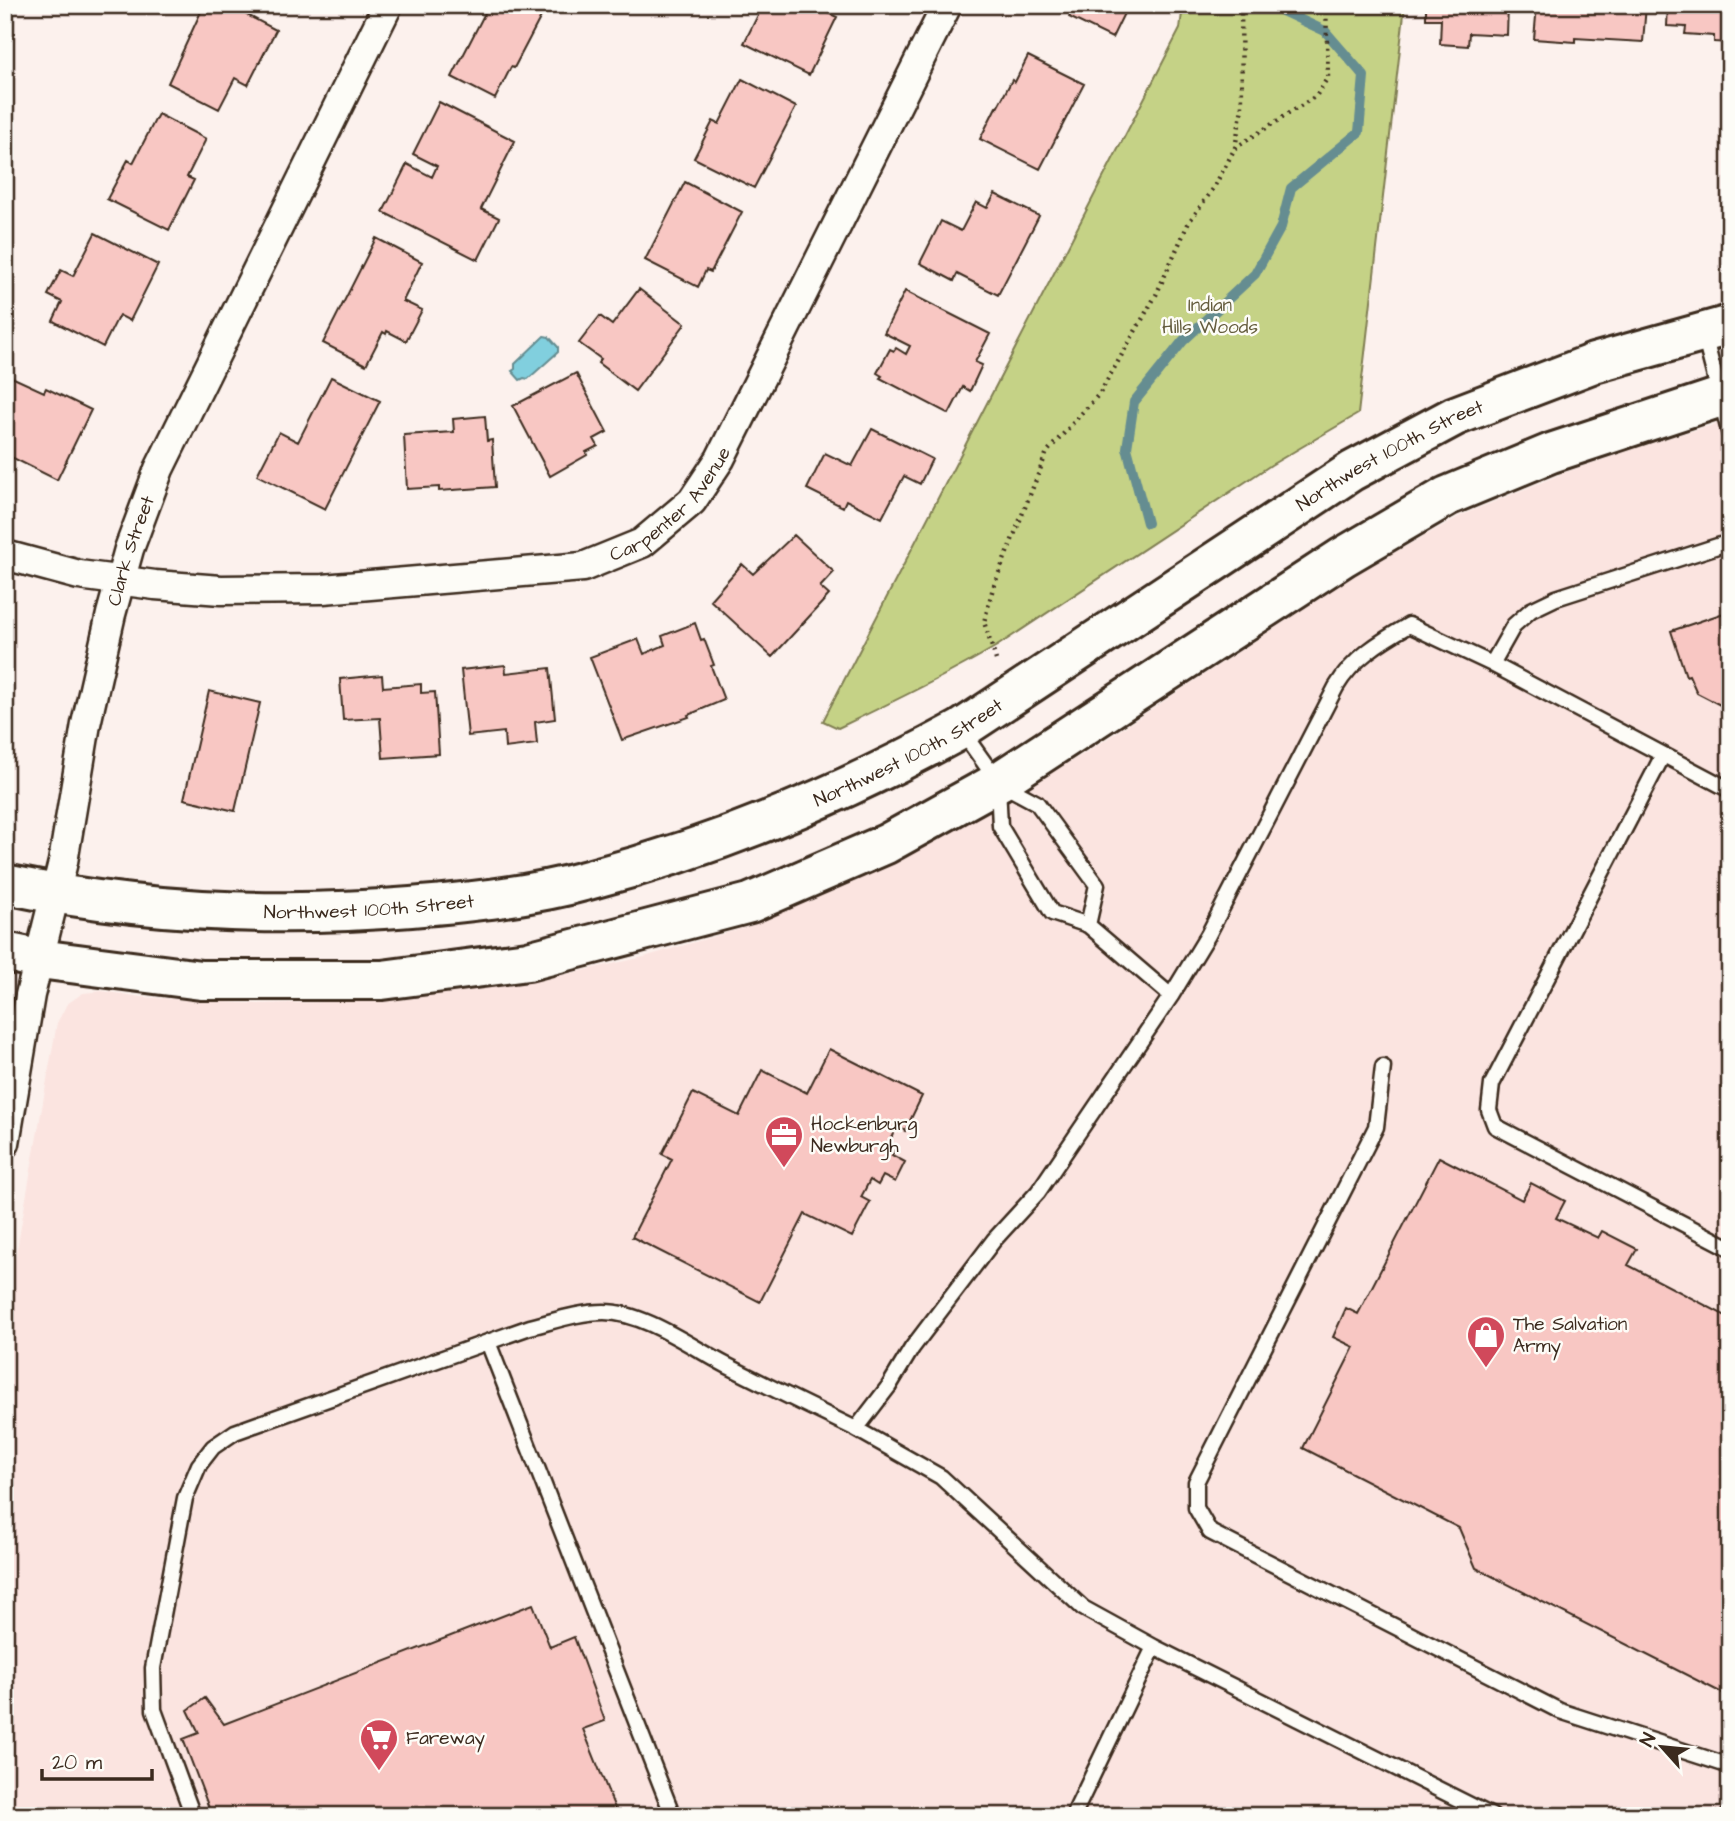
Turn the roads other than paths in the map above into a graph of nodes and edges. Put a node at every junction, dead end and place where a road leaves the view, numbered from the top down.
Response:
1 (388, 5) edge
2 (947, 5) edge
3 (1716, 328) edge
4 (1725, 395) edge
5 (1730, 435) edge
6 (1730, 542) edge
7 (5, 555) edge
8 (121, 581) junction
9 (1492, 664) junction
10 (960, 730) junction
11 (1663, 755) junction
12 (998, 782) junction
13 (1730, 790) edge
14 (5, 884) edge
15 (55, 894) junction
16 (1087, 925) junction
17 (22, 955) edge
18 (1171, 996) junction
19 (1382, 1067) dead end
20 (5, 1143) edge
21 (1730, 1248) edge
22 (488, 1342) junction
23 (856, 1429) junction
24 (1154, 1647) junction
25 (1730, 1766) edge
26 (193, 1816) edge
27 (673, 1816) edge
28 (1073, 1816) edge
29 (1492, 1816) edge

1 - 8 street, Clark Street
2 - 8 street, Carpenter Avenue
3 - 4 lane
3 - 10 main road, Northwest 100th Street
4 - 5 lane
4 - 12 main road
6 - 9 lane
7 - 8 street, Carpenter Avenue
8 - 15 street, Clark Street
9 - 11 lane
9 - 18 lane
10 - 12 lane
10 - 15 main road, Northwest 100th Street
11 - 13 lane
11 - 21 lane
12 - 16 lane
12 - 16 lane
12 - 17 main road
14 - 15 main road, Northwest 100th Street
15 - 17 street, Clark Street
16 - 18 lane
17 - 20 street, Clark Street
18 - 23 lane
19 - 25 lane
22 - 23 lane
22 - 26 lane
22 - 27 lane
23 - 24 lane
24 - 28 lane
24 - 29 lane

